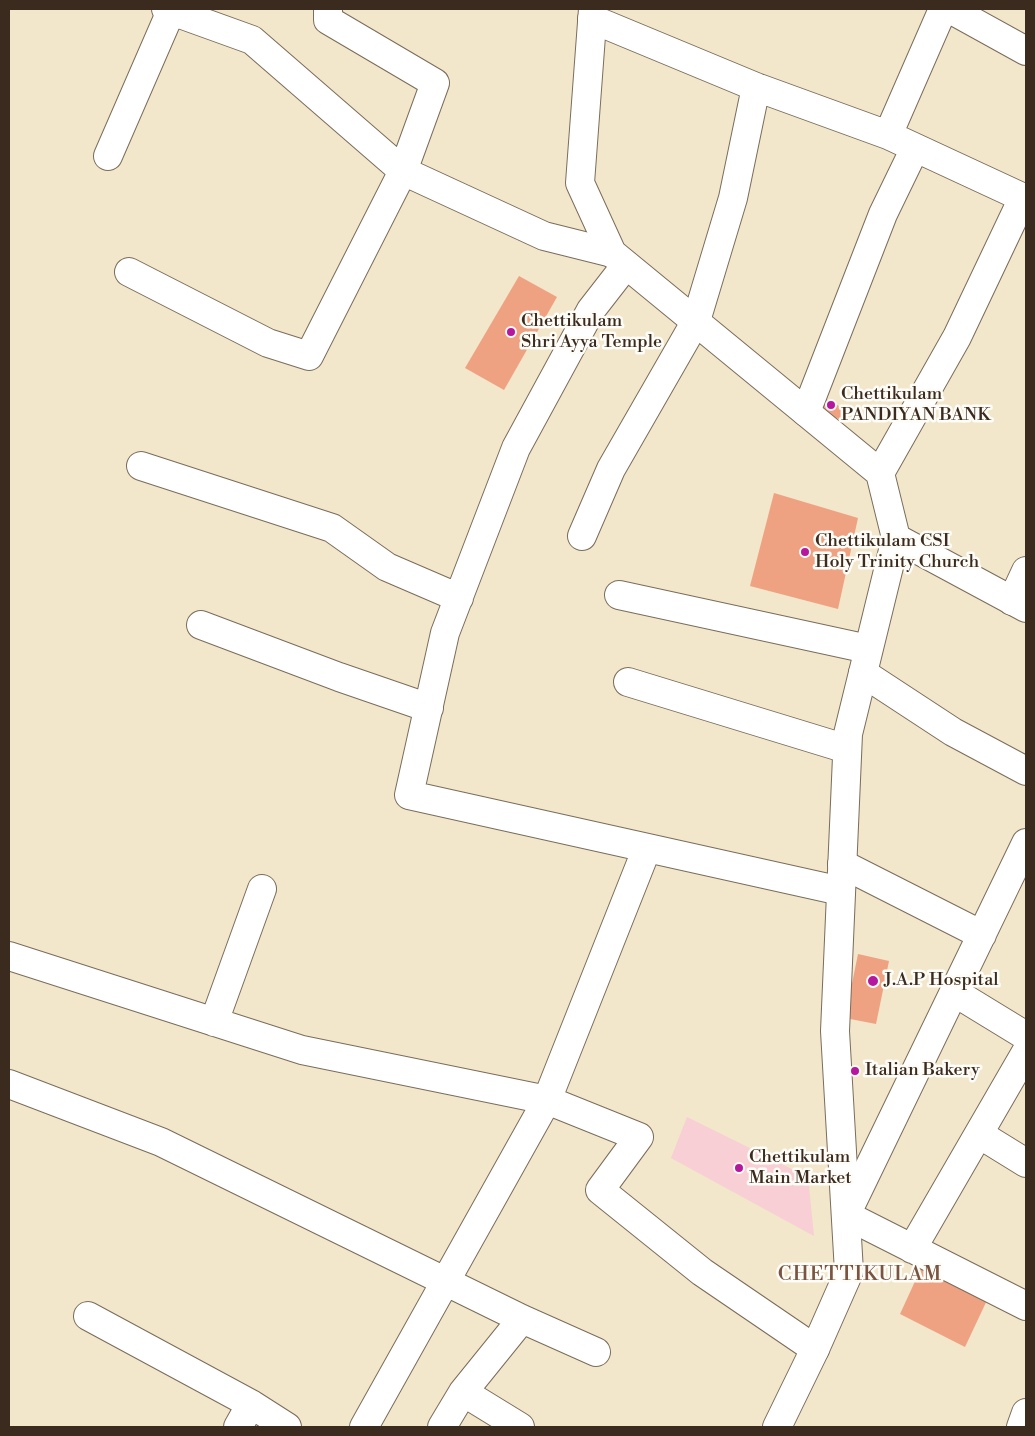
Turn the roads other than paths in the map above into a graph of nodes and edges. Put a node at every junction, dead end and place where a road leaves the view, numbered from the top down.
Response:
1 (328, 9) edge
2 (943, 9) edge
3 (950, 9) edge
4 (168, 10) edge
5 (593, 14) edge
6 (1026, 50) edge
7 (756, 87) junction
8 (888, 136) junction
9 (915, 148) junction
10 (108, 156) dead end
11 (403, 171) junction
12 (1025, 198) edge
13 (619, 259) junction
14 (129, 272) dead end
15 (696, 321) junction
16 (806, 412) junction
17 (141, 466) dead end
18 (880, 474) junction
19 (582, 536) dead end
20 (896, 538) junction
21 (1026, 571) edge
22 (619, 595) dead end
23 (459, 598) junction
24 (1019, 605) edge
25 (201, 625) dead end
26 (866, 661) junction
27 (628, 682) dead end
28 (429, 708) junction
29 (847, 749) junction
30 (1026, 771) edge
31 (1026, 843) edge
32 (646, 848) junction
33 (842, 864) junction
34 (262, 889) dead end
35 (841, 891) junction
36 (982, 934) junction
37 (9, 956) edge
38 (954, 992) junction
39 (214, 1022) junction
40 (1026, 1036) edge
41 (1026, 1052) edge
42 (9, 1084) edge
43 (547, 1100) junction
44 (979, 1134) junction
45 (1026, 1164) edge
46 (846, 1215) junction
47 (912, 1249) junction
48 (444, 1282) junction
49 (1026, 1306) edge
50 (88, 1316) dead end
51 (522, 1319) junction
52 (815, 1349) junction
53 (596, 1352) dead end
54 (463, 1392) junction
55 (251, 1404) junction
56 (1026, 1413) edge
57 (238, 1427) edge
58 (288, 1427) edge
59 (364, 1427) edge
60 (442, 1427) edge
61 (520, 1427) edge
62 (777, 1427) edge
63 (1021, 1427) edge

1 - 11 street
2 - 8 street
3 - 6 street
4 - 10 street
4 - 11 street
5 - 7 street
5 - 13 street
7 - 8 street
7 - 15 street
8 - 9 street
9 - 12 street
9 - 16 street
11 - 13 street
11 - 14 street
12 - 18 street
13 - 15 street
13 - 23 street
15 - 16 street
15 - 19 street
16 - 18 street
17 - 23 street
18 - 20 street
20 - 24 street
20 - 26 street
21 - 24 street
22 - 26 street
23 - 28 street
25 - 28 street
26 - 29 street
26 - 30 street
27 - 29 street
28 - 32 street
29 - 33 street
31 - 36 street
32 - 35 street
32 - 43 street
33 - 35 street
33 - 36 street
34 - 39 street
35 - 46 street
36 - 38 street
37 - 39 street
38 - 40 street
38 - 46 street
39 - 43 street
41 - 44 street
42 - 48 street
43 - 48 street
43 - 52 street
44 - 45 street
44 - 47 street
46 - 47 street
46 - 52 street
47 - 49 street
48 - 51 street
48 - 59 street
50 - 55 street
51 - 53 street
51 - 54 street
52 - 62 street
54 - 60 street
54 - 61 street
55 - 57 street
55 - 58 street
56 - 63 street

